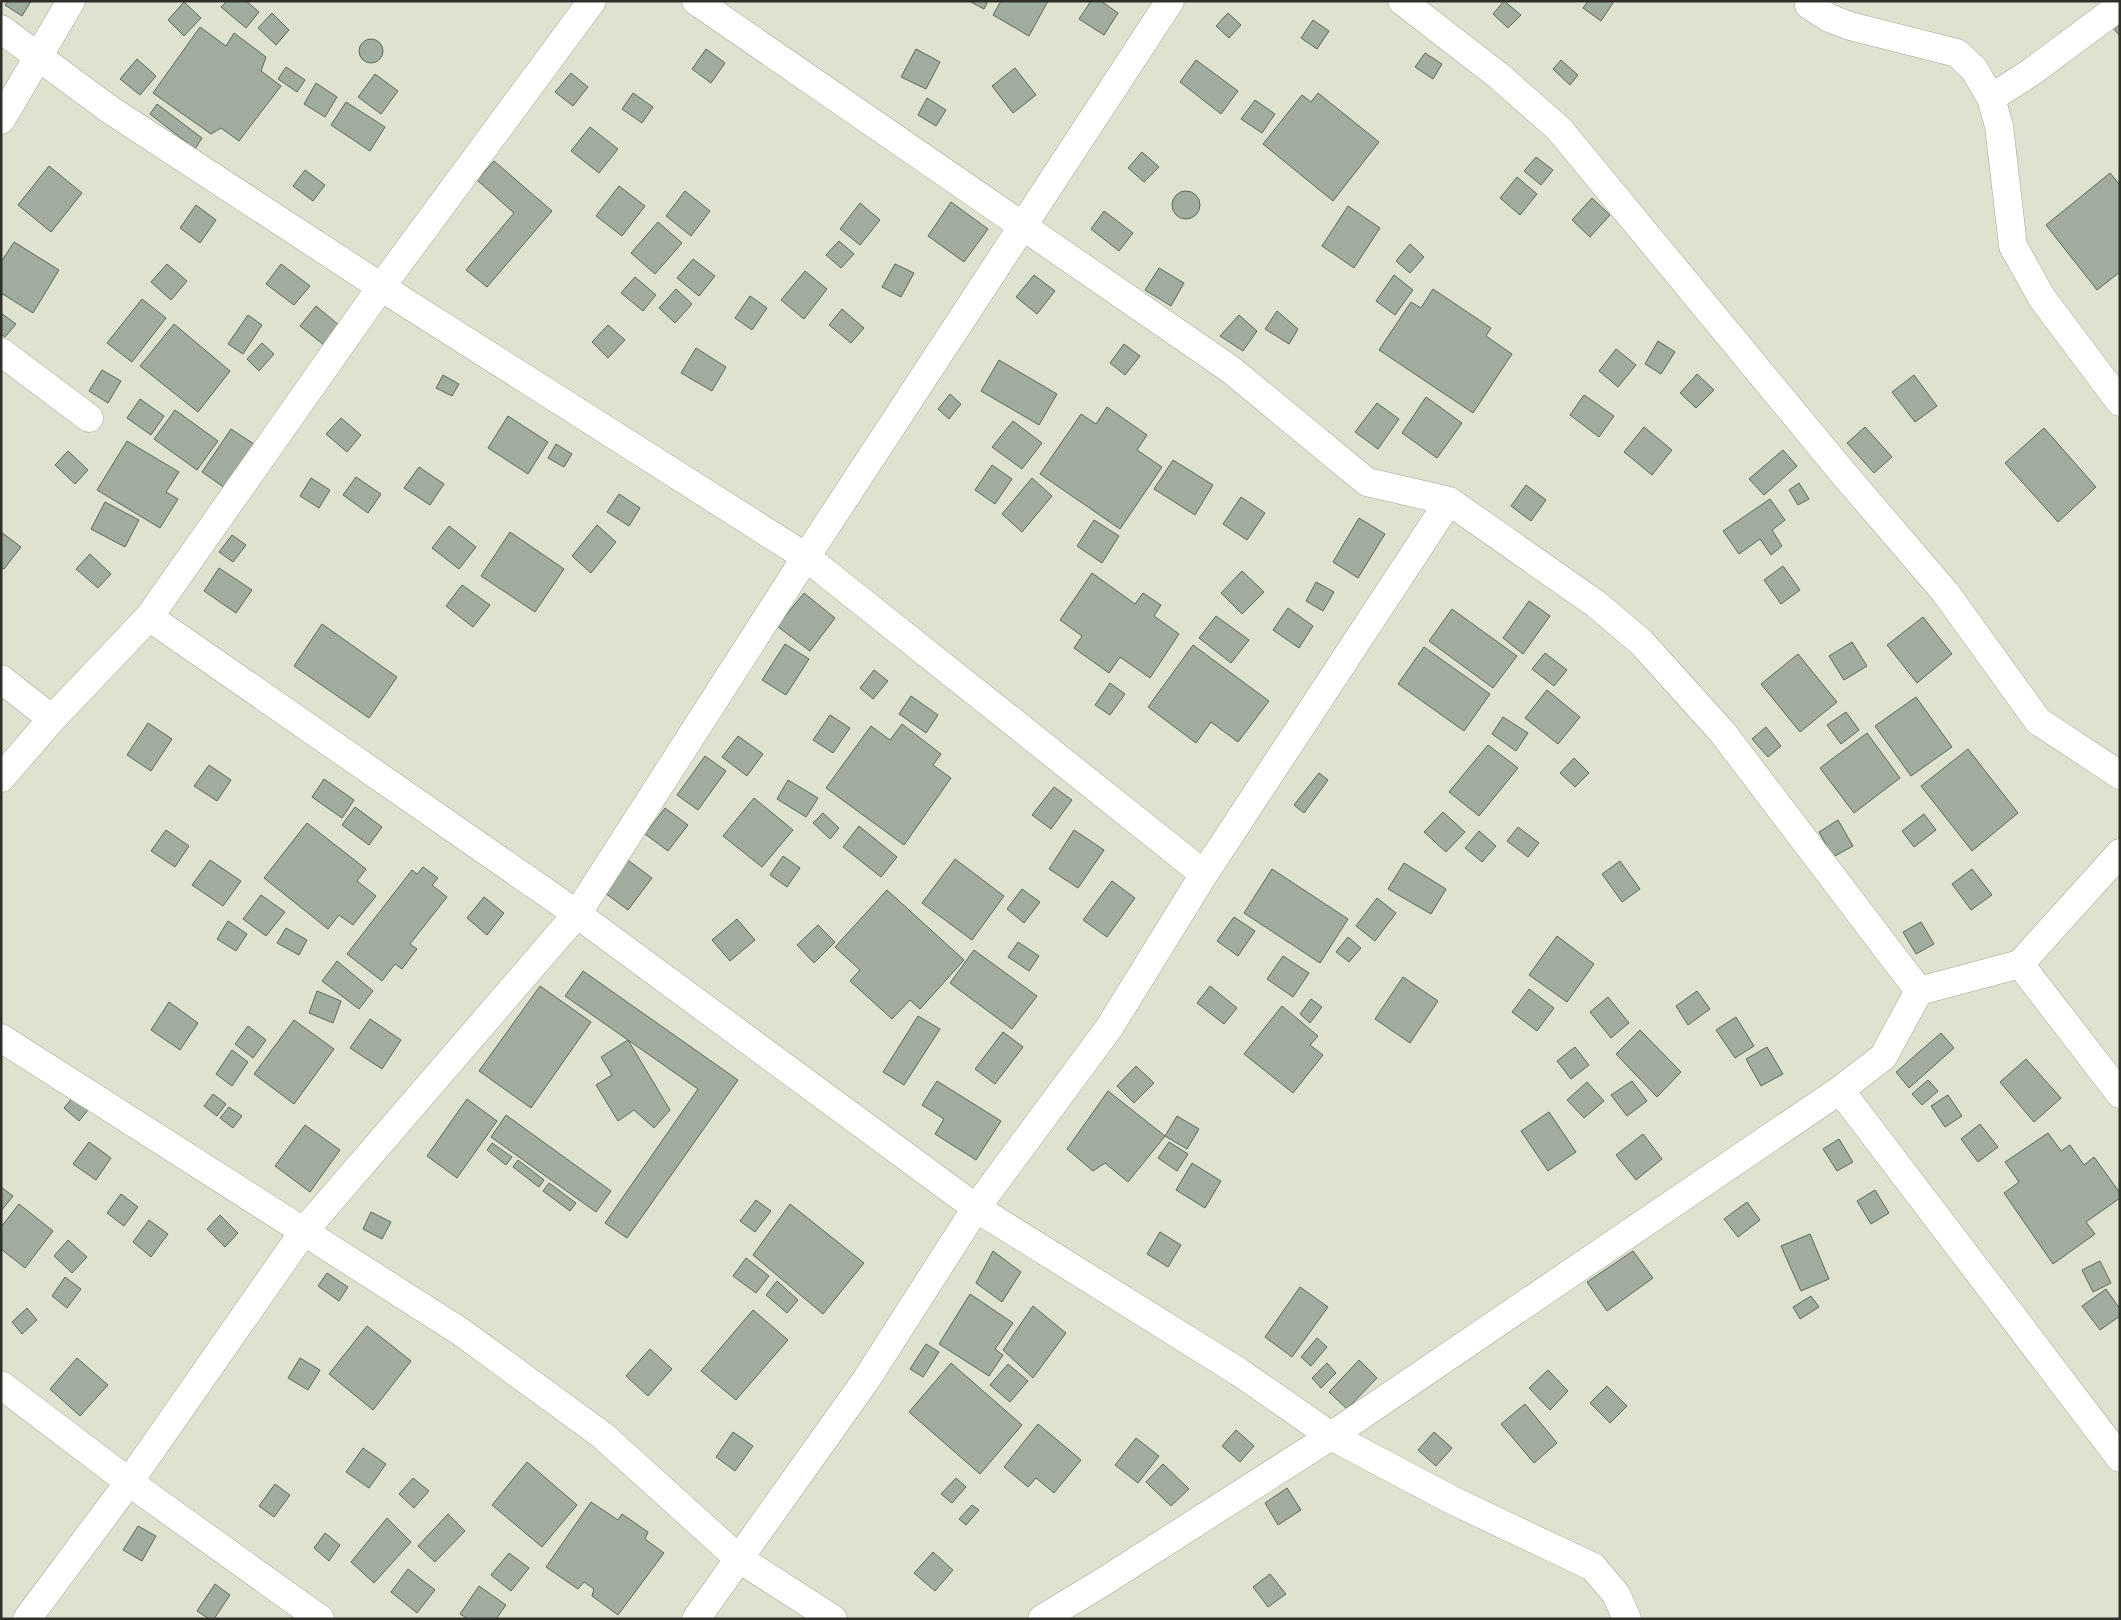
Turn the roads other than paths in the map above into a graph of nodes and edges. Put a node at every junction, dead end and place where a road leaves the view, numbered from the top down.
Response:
1 (71, 1) edge
2 (592, 1) edge
3 (696, 1) edge
4 (1170, 1) edge
5 (1402, 1) edge
6 (1809, 5) dead end
7 (2120, 6) edge
8 (1, 29) edge
9 (39, 57) junction
10 (1991, 98) junction
11 (1, 120) edge
12 (1022, 227) junction
13 (381, 287) junction
14 (1, 352) edge
15 (2120, 402) edge
16 (89, 418) dead end
17 (1449, 501) junction
18 (806, 557) junction
19 (149, 617) junction
20 (1, 679) edge
21 (52, 720) junction
22 (2120, 775) edge
23 (1, 778) edge
24 (2120, 852) edge
25 (1204, 874) junction
26 (577, 914) junction
27 (2020, 964) junction
28 (1919, 991) junction
29 (1, 1038) edge
30 (1840, 1090) junction
31 (2120, 1094) edge
32 (976, 1208) junction
33 (304, 1231) junction
34 (1, 1385) edge
35 (1331, 1436) junction
36 (2120, 1458) edge
37 (129, 1482) junction
38 (738, 1558) junction
39 (28, 1619) edge
40 (320, 1619) edge
41 (696, 1619) edge
42 (834, 1619) edge
43 (1042, 1619) edge
44 (1627, 1619) edge

1 - 9 street
2 - 13 street
3 - 12 street
4 - 12 street
5 - 22 street
6 - 10 street
7 - 10 street
8 - 9 street
9 - 11 street
9 - 13 street
10 - 15 street
12 - 17 street
12 - 18 street
13 - 18 street
13 - 19 street
14 - 16 street
17 - 25 street
17 - 28 street
18 - 25 street
18 - 26 street
19 - 21 street
19 - 26 street
20 - 21 street
21 - 23 street
24 - 27 street
25 - 32 street
26 - 32 street
26 - 33 street
27 - 28 street
27 - 31 street
28 - 30 street
29 - 33 street
30 - 35 street
30 - 36 street
32 - 35 street
32 - 38 street
33 - 37 street
33 - 38 street
34 - 37 street
35 - 43 street
35 - 44 street
37 - 39 street
37 - 40 street
38 - 41 street
38 - 42 street

